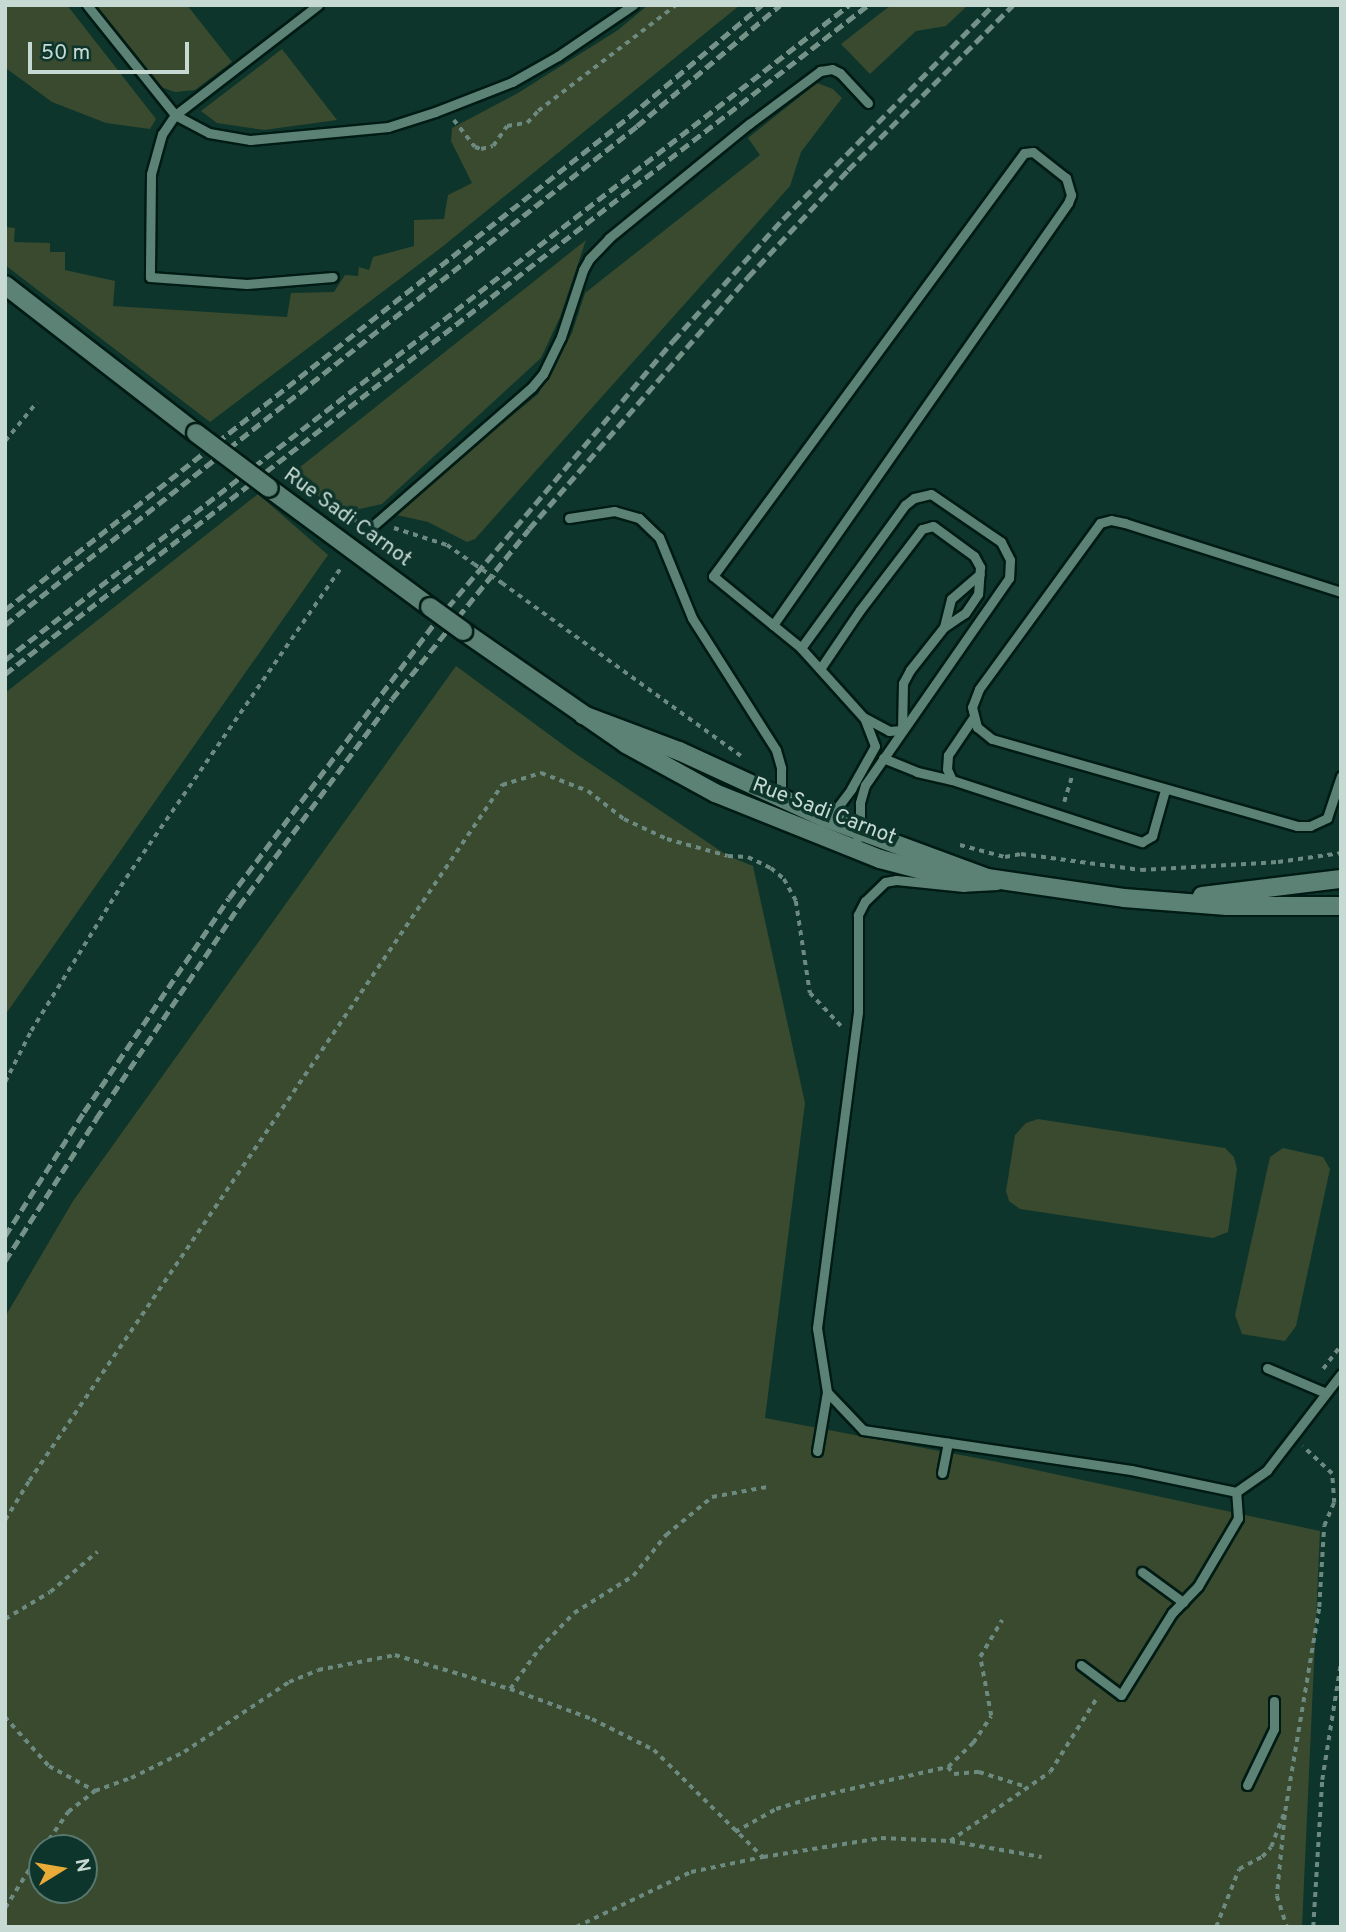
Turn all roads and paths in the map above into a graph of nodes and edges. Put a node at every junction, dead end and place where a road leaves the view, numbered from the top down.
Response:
1 (87, 5) edge
2 (318, 5) edge
3 (633, 5) edge
4 (676, 5) edge
5 (868, 103) dead end
6 (445, 108) junction
7 (175, 115) junction
8 (333, 276) dead end
9 (5, 285) edge
10 (5, 299) edge
11 (88, 353) junction
12 (37, 402) dead end
13 (5, 441) edge
14 (569, 518) dead end
15 (374, 524) joint
16 (353, 550) junction
17 (980, 574) junction
18 (1341, 592) edge
19 (773, 625) junction
20 (944, 627) junction
21 (801, 649) junction
22 (820, 670) junction
23 (583, 715) junction
24 (864, 718) junction
25 (973, 718) junction
26 (902, 730) junction
27 (742, 757) dead end
28 (883, 758) junction
29 (1076, 764) junction
30 (1341, 776) edge
31 (953, 780) junction
32 (1165, 790) junction
33 (773, 797) junction
34 (1059, 815) junction
35 (829, 819) junction
36 (860, 831) junction
37 (821, 837) junction
38 (951, 842) dead end
39 (853, 850) junction
40 (1341, 853) edge
41 (987, 878) junction
42 (1341, 879) edge
43 (1011, 883) junction
44 (1166, 900) junction
45 (1341, 906) edge
46 (855, 1037) junction
47 (5, 1082) edge
48 (1341, 1345) edge
49 (1267, 1368) dead end
50 (1341, 1374) edge
51 (1310, 1385) junction
52 (827, 1392) junction
53 (1326, 1393) junction
54 (1292, 1438) junction
55 (948, 1443) junction
56 (817, 1451) dead end
57 (942, 1473) dead end
58 (767, 1487) dead end
59 (1236, 1492) junction
60 (5, 1520) edge
61 (97, 1552) dead end
62 (1142, 1572) dead end
63 (1183, 1602) junction
64 (5, 1619) edge
65 (1002, 1620) dead end
66 (1341, 1661) edge
67 (1081, 1665) dead end
68 (1105, 1684) junction
69 (510, 1689) junction
70 (1274, 1701) dead end
71 (5, 1717) edge
72 (948, 1766) junction
73 (1247, 1785) dead end
74 (1027, 1787) junction
75 (95, 1791) junction
76 (1285, 1811) junction
77 (735, 1832) junction
78 (53, 1834) edge
79 (950, 1840) junction
80 (763, 1857) junction
81 (1042, 1857) dead end
82 (28, 1871) edge
83 (5, 1908) edge
84 (576, 1927) edge
85 (1216, 1927) edge
86 (1287, 1927) edge
87 (1313, 1927) edge

1 - 7 lane
2 - 7 lane
3 - 6 lane
4 - 6 path
5 - 15 lane
6 - 7 lane
7 - 8 lane
9 - 11 main road, Rue Sadi Carnot
10 - 11 main road, Rue Sadi Carnot
11 - 16 main road, Rue Sadi Carnot, bridge
12 - 13 path
14 - 33 lane
15 - 27 path, bridge
16 - 23 main road, Rue Sadi Carnot, bridge
16 - 47 path
17 - 20 lane
17 - 20 lane
17 - 22 lane
18 - 25 lane
19 - 19 lane
19 - 21 lane
20 - 26 lane
21 - 22 lane
21 - 26 lane
22 - 24 lane
23 - 33 main road, Rue Sadi Carnot
23 - 37 main road, Rue Sadi Carnot
24 - 26 lane
24 - 35 lane
25 - 29 lane
25 - 31 lane
26 - 28 lane
28 - 31 lane
28 - 36 lane
29 - 32 lane
29 - 34 path
30 - 32 lane
31 - 34 lane
32 - 34 lane
33 - 35 main road, Rue Sadi Carnot
35 - 36 main road, Rue Sadi Carnot
35 - 37 lane
36 - 39 lane
36 - 41 main road, Rue Sadi Carnot
37 - 39 main road, Rue Sadi Carnot
38 - 40 path
39 - 41 main road, Rue Sadi Carnot
41 - 43 main road, Rue Sadi Carnot
42 - 44 main road, Rue Sadi Carnot
43 - 44 main road, Rue Sadi Carnot
43 - 46 lane
44 - 45 main road, Rue Sadi Carnot
46 - 52 lane
46 - 60 path
48 - 51 path
49 - 51 lane
50 - 53 lane
51 - 53 lane
52 - 55 lane
52 - 56 lane
53 - 54 lane
54 - 59 lane
54 - 76 path
55 - 57 lane
55 - 59 lane
58 - 69 path
59 - 63 lane
61 - 64 path
62 - 63 lane
63 - 68 lane
65 - 72 path
66 - 87 path
67 - 68 lane
68 - 74 path
69 - 75 path
69 - 77 path
70 - 73 lane
71 - 75 path
72 - 74 path
72 - 77 path
74 - 79 path
75 - 78 path
76 - 85 path
76 - 86 path
77 - 80 path
79 - 80 path
79 - 81 path
80 - 84 path
82 - 83 path

